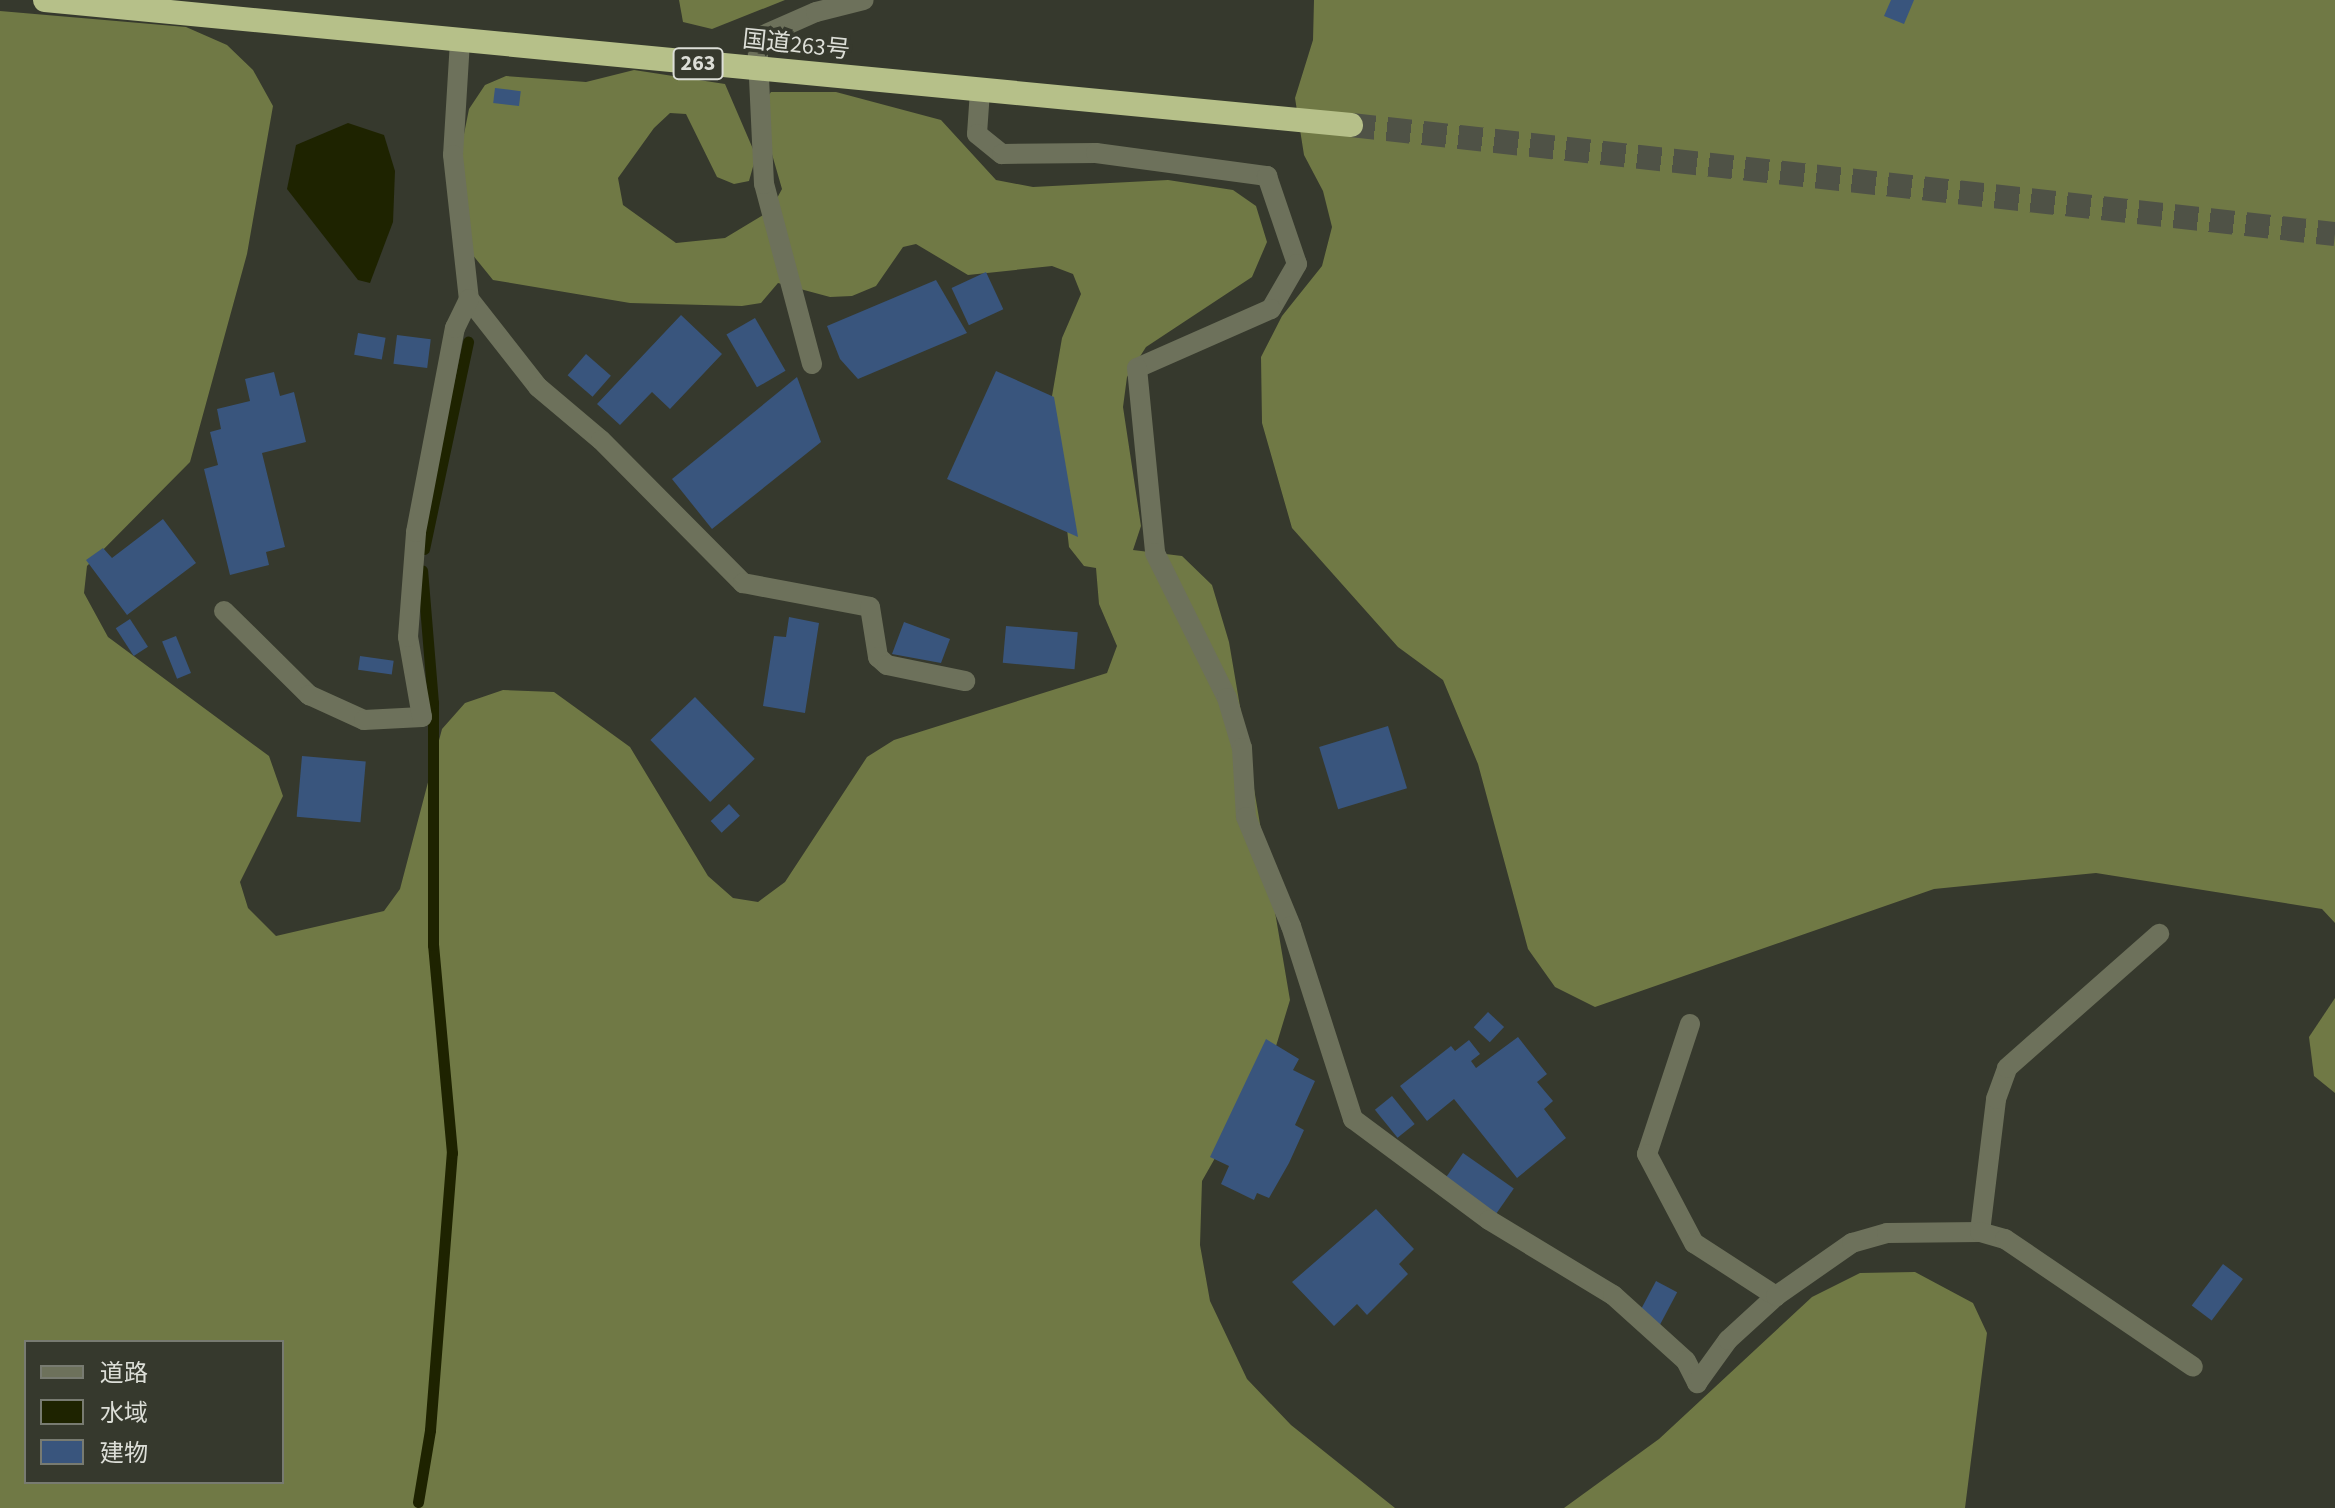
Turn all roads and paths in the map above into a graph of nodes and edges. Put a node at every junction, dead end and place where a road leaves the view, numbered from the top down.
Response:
1 (45, 0) edge
2 (864, 0) edge
3 (460, 41) junction
4 (755, 69) junction
5 (980, 91) junction
6 (1351, 125) tunnel mouth
7 (469, 299) junction
8 (812, 364) dead end
9 (224, 611) dead end
10 (965, 681) dead end
11 (2159, 934) dead end
12 (1690, 1024) dead end
13 (1980, 1232) junction
14 (1776, 1296) junction
15 (2193, 1367) dead end

1 - 3 highway, 国道263号 / 263
2 - 4 street
3 - 4 highway, 国道263号 / 263
3 - 7 street
4 - 5 highway, 国道263号 / 263
4 - 8 street
5 - 6 highway, 国道263号 / 263
5 - 14 street
7 - 9 street
7 - 10 street
11 - 13 street
12 - 14 street
13 - 14 street
13 - 15 street

